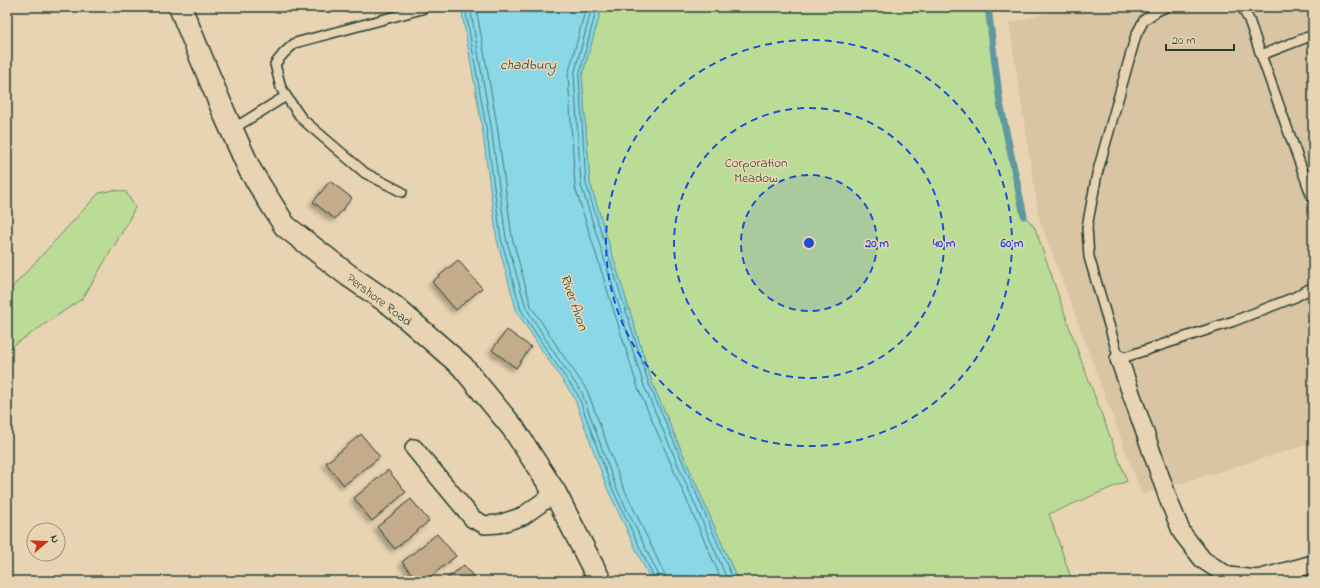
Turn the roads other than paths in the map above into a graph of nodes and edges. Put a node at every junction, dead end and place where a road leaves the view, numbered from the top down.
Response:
1 (180, 7) edge
2 (1166, 7) edge
3 (1242, 7) edge
4 (422, 9) dead end
5 (1313, 36) edge
6 (1261, 55) junction
7 (286, 96) junction
8 (231, 130) junction
9 (402, 192) dead end
10 (1313, 200) edge
11 (1313, 287) edge
12 (1119, 359) junction
13 (414, 448) dead end
14 (555, 493) junction
15 (1313, 564) edge
16 (600, 581) edge

1 - 8 main road, Pershore Road
2 - 12 lane
3 - 6 lane
4 - 7 lane
5 - 6 lane
6 - 10 lane
7 - 8 lane
7 - 9 lane
8 - 14 main road, Pershore Road
11 - 12 lane
12 - 15 street
13 - 14 street
14 - 16 main road, Pershore Road

